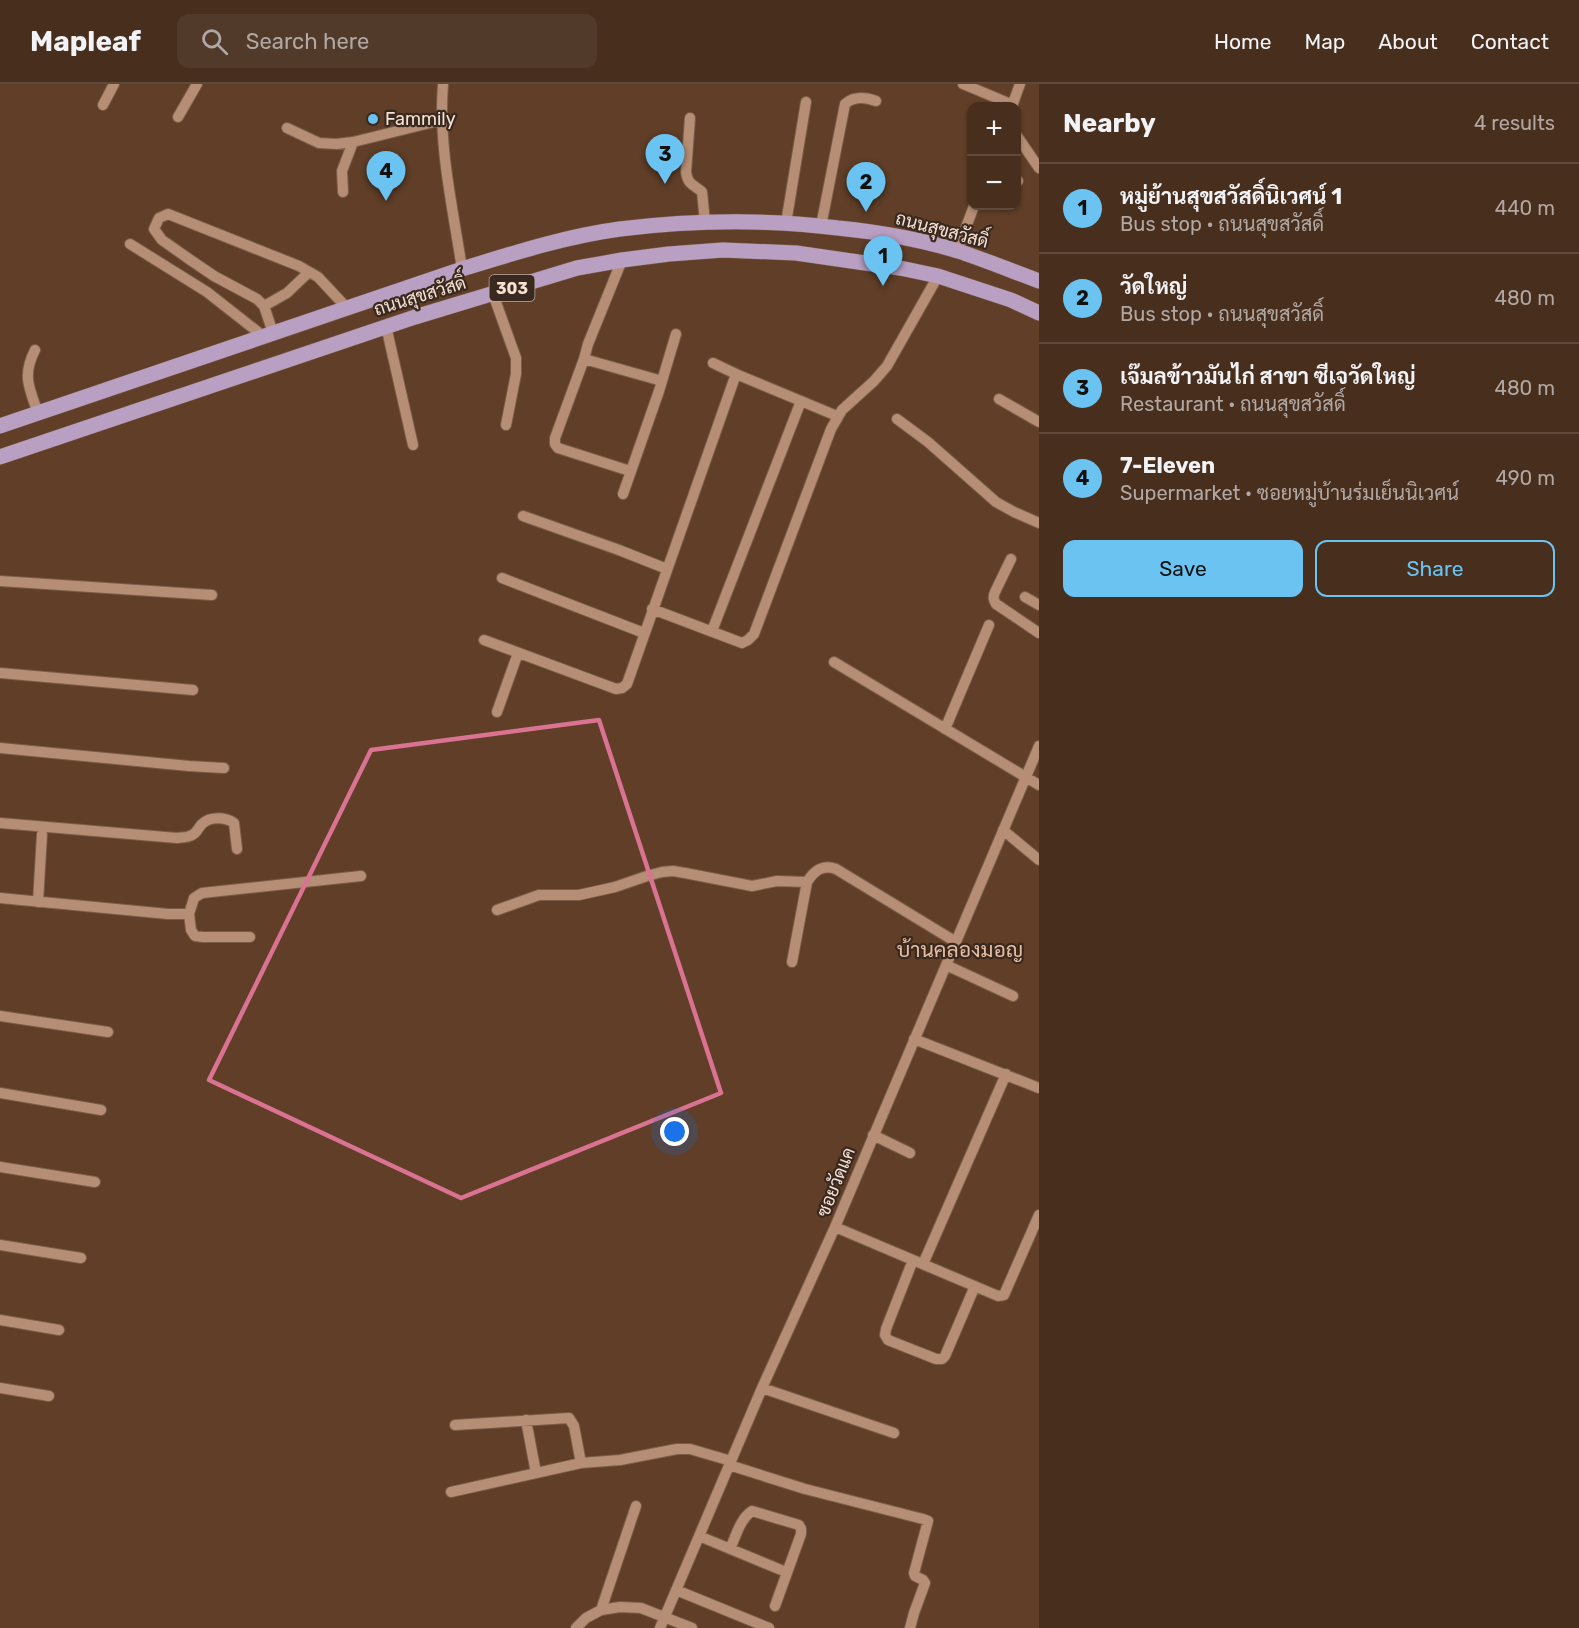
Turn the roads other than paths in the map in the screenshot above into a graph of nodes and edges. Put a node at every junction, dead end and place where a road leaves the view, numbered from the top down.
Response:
1 (114, 84) edge
2 (197, 84) edge
3 (443, 84) edge
4 (964, 84) edge
5 (1020, 84) edge
6 (876, 101) dead end
7 (806, 102) dead end
8 (1003, 102) edge
9 (1013, 102) edge
10 (103, 105) dead end
11 (178, 117) dead end
12 (690, 118) dead end
13 (442, 120) junction
14 (287, 128) dead end
15 (353, 142) junction
16 (1021, 142) edge
17 (1039, 168) edge
18 (343, 192) dead end
19 (972, 210) edge
20 (705, 222) junction
21 (786, 223) junction
22 (821, 226) junction
23 (130, 244) dead end
24 (957, 251) junction
25 (622, 260) junction
26 (462, 269) junction
27 (309, 272) junction
28 (938, 276) junction
29 (1039, 280) edge
30 (493, 294) junction
31 (264, 306) junction
32 (347, 308) junction
33 (1039, 313) edge
34 (386, 326) junction
35 (676, 334) dead end
36 (268, 335) junction
37 (35, 350) dead end
38 (584, 359) junction
39 (713, 363) dead end
40 (736, 374) junction
41 (662, 381) junction
42 (999, 399) dead end
43 (801, 400) junction
44 (38, 412) junction
45 (837, 416) junction
46 (897, 419) dead end
47 (1039, 422) edge
48 (506, 425) dead end
49 (0, 426) edge
50 (413, 445) dead end
51 (0, 457) edge
52 (630, 471) junction
53 (623, 494) dead end
54 (523, 516) dead end
55 (1039, 524) edge
56 (1011, 559) dead end
57 (667, 569) junction
58 (502, 578) dead end
59 (0, 581) edge
60 (212, 595) dead end
61 (1025, 597) dead end
62 (1039, 605) edge
63 (652, 609) junction
64 (989, 625) dead end
65 (712, 631) junction
66 (644, 633) junction
67 (1039, 633) edge
68 (484, 640) dead end
69 (518, 653) junction
70 (834, 662) dead end
71 (0, 672) edge
72 (193, 690) dead end
73 (497, 712) dead end
74 (945, 729) junction
75 (1039, 746) edge
76 (0, 748) edge
77 (224, 768) dead end
78 (1025, 777) junction
79 (1039, 785) edge
80 (0, 823) edge
81 (1004, 830) junction
82 (42, 834) dead end
83 (237, 849) dead end
84 (1039, 860) edge
85 (361, 876) dead end
86 (807, 882) junction
87 (0, 898) edge
88 (38, 902) junction
89 (497, 910) dead end
90 (189, 914) junction
91 (250, 937) dead end
92 (956, 942) junction
93 (792, 962) dead end
94 (946, 965) junction
95 (1013, 996) dead end
96 (0, 1016) edge
97 (108, 1032) dead end
98 (914, 1039) junction
99 (1006, 1074) junction
100 (1039, 1088) edge
101 (0, 1092) edge
102 (101, 1110) dead end
103 (873, 1136) junction
104 (910, 1152) dead end
105 (0, 1167) edge
106 (95, 1182) dead end
107 (1039, 1215) edge
108 (835, 1227) junction
109 (0, 1245) edge
110 (81, 1258) dead end
111 (918, 1262) junction
112 (975, 1286) junction
113 (0, 1320) edge
114 (58, 1329) dead end
115 (0, 1388) edge
116 (762, 1388) junction
117 (49, 1396) dead end
118 (526, 1420) junction
119 (455, 1425) dead end
120 (894, 1433) dead end
121 (581, 1463) junction
122 (730, 1463) junction
123 (536, 1473) junction
124 (451, 1492) dead end
125 (636, 1506) dead end
126 (699, 1536) junction
127 (730, 1549) junction
128 (786, 1572) junction
129 (676, 1590) junction
130 (775, 1606) dead end
131 (601, 1610) junction
132 (664, 1617) junction
133 (576, 1628) edge
134 (660, 1628) edge
135 (692, 1628) edge
136 (769, 1628) edge
137 (910, 1628) edge

1 - 10 street
2 - 11 street
3 - 13 street
4 - 8 street
5 - 9 street
6 - 22 street
7 - 21 street
12 - 20 street
13 - 15 street
13 - 26 street
14 - 15 street
15 - 18 street
16 - 17 street
19 - 24 street
20 - 21 main road, ถนนสุขสวัสดิ์ / 303
20 - 26 main road, ถนนสุขสวัสดิ์ / 303
21 - 22 main road, ถนนสุขสวัสดิ์ / 303
22 - 24 main road, ถนนสุขสวัสดิ์ / 303
23 - 36 street
24 - 29 main road, ถนนสุขสวัสดิ์ / 303
25 - 28 main road, ถนนสุขสวัสดิ์ / 303
25 - 30 main road, ถนนสุขสวัสดิ์ / 303
25 - 38 street
26 - 32 main road, ถนนสุขสวัสดิ์ / 303
27 - 31 street
27 - 31 street
27 - 32 street
28 - 33 main road, ถนนสุขสวัสดิ์ / 303
28 - 45 street
30 - 34 main road, ถนนสุขสวัสดิ์ / 303
30 - 48 street
31 - 36 street
32 - 36 main road, ถนนสุขสวัสดิ์ / 303
34 - 50 street
34 - 51 main road, ถนนสุขสวัสดิ์ / 303
35 - 41 street
36 - 44 main road, ถนนสุขสวัสดิ์ / 303
37 - 44 street
38 - 41 street
38 - 52 street
39 - 40 street
40 - 43 street
40 - 57 street
41 - 52 street
42 - 47 street
43 - 45 street
43 - 65 street
44 - 49 main road, ถนนสุขสวัสดิ์ / 303
45 - 65 street
46 - 55 street
52 - 53 street
54 - 57 street
56 - 67 street
57 - 63 street
58 - 66 street
59 - 60 street
61 - 62 street
63 - 65 street
63 - 66 street
64 - 74 street
66 - 69 street
68 - 69 street
69 - 73 street
70 - 74 street
71 - 72 street
74 - 78 street
75 - 78 street, ซอยวัดแค
76 - 77 street
78 - 79 street
78 - 81 street, ซอยวัดแค
80 - 83 street
81 - 84 street
81 - 92 street, ซอยวัดแค
82 - 88 street
85 - 90 street
86 - 89 street
86 - 92 street
86 - 93 street
87 - 88 street
88 - 90 street
90 - 91 street
92 - 94 street, ซอยวัดแค
94 - 95 street
94 - 98 street, ซอยวัดแค
96 - 97 street
98 - 99 street
98 - 103 street, ซอยวัดแค
99 - 100 street
99 - 111 street
101 - 102 street
103 - 104 street
103 - 108 street, ซอยวัดแค
105 - 106 street
107 - 112 street
108 - 111 street
108 - 116 street, ซอยวัดแค
109 - 110 street
111 - 112 street
111 - 112 street
113 - 114 street
115 - 117 street
116 - 120 street
116 - 122 street, ซอยวัดแค
118 - 119 street
118 - 121 street
118 - 123 street
121 - 122 street
121 - 123 street
122 - 126 street, ซอยวัดแค
122 - 137 street
123 - 124 street
125 - 131 street
126 - 127 street
126 - 129 street, ซอยวัดแค
127 - 128 street
127 - 128 street
128 - 130 street
129 - 132 street, ซอยวัดแค
129 - 136 street
131 - 132 street
131 - 133 street
132 - 134 street, ซอยวัดแค
132 - 135 street

